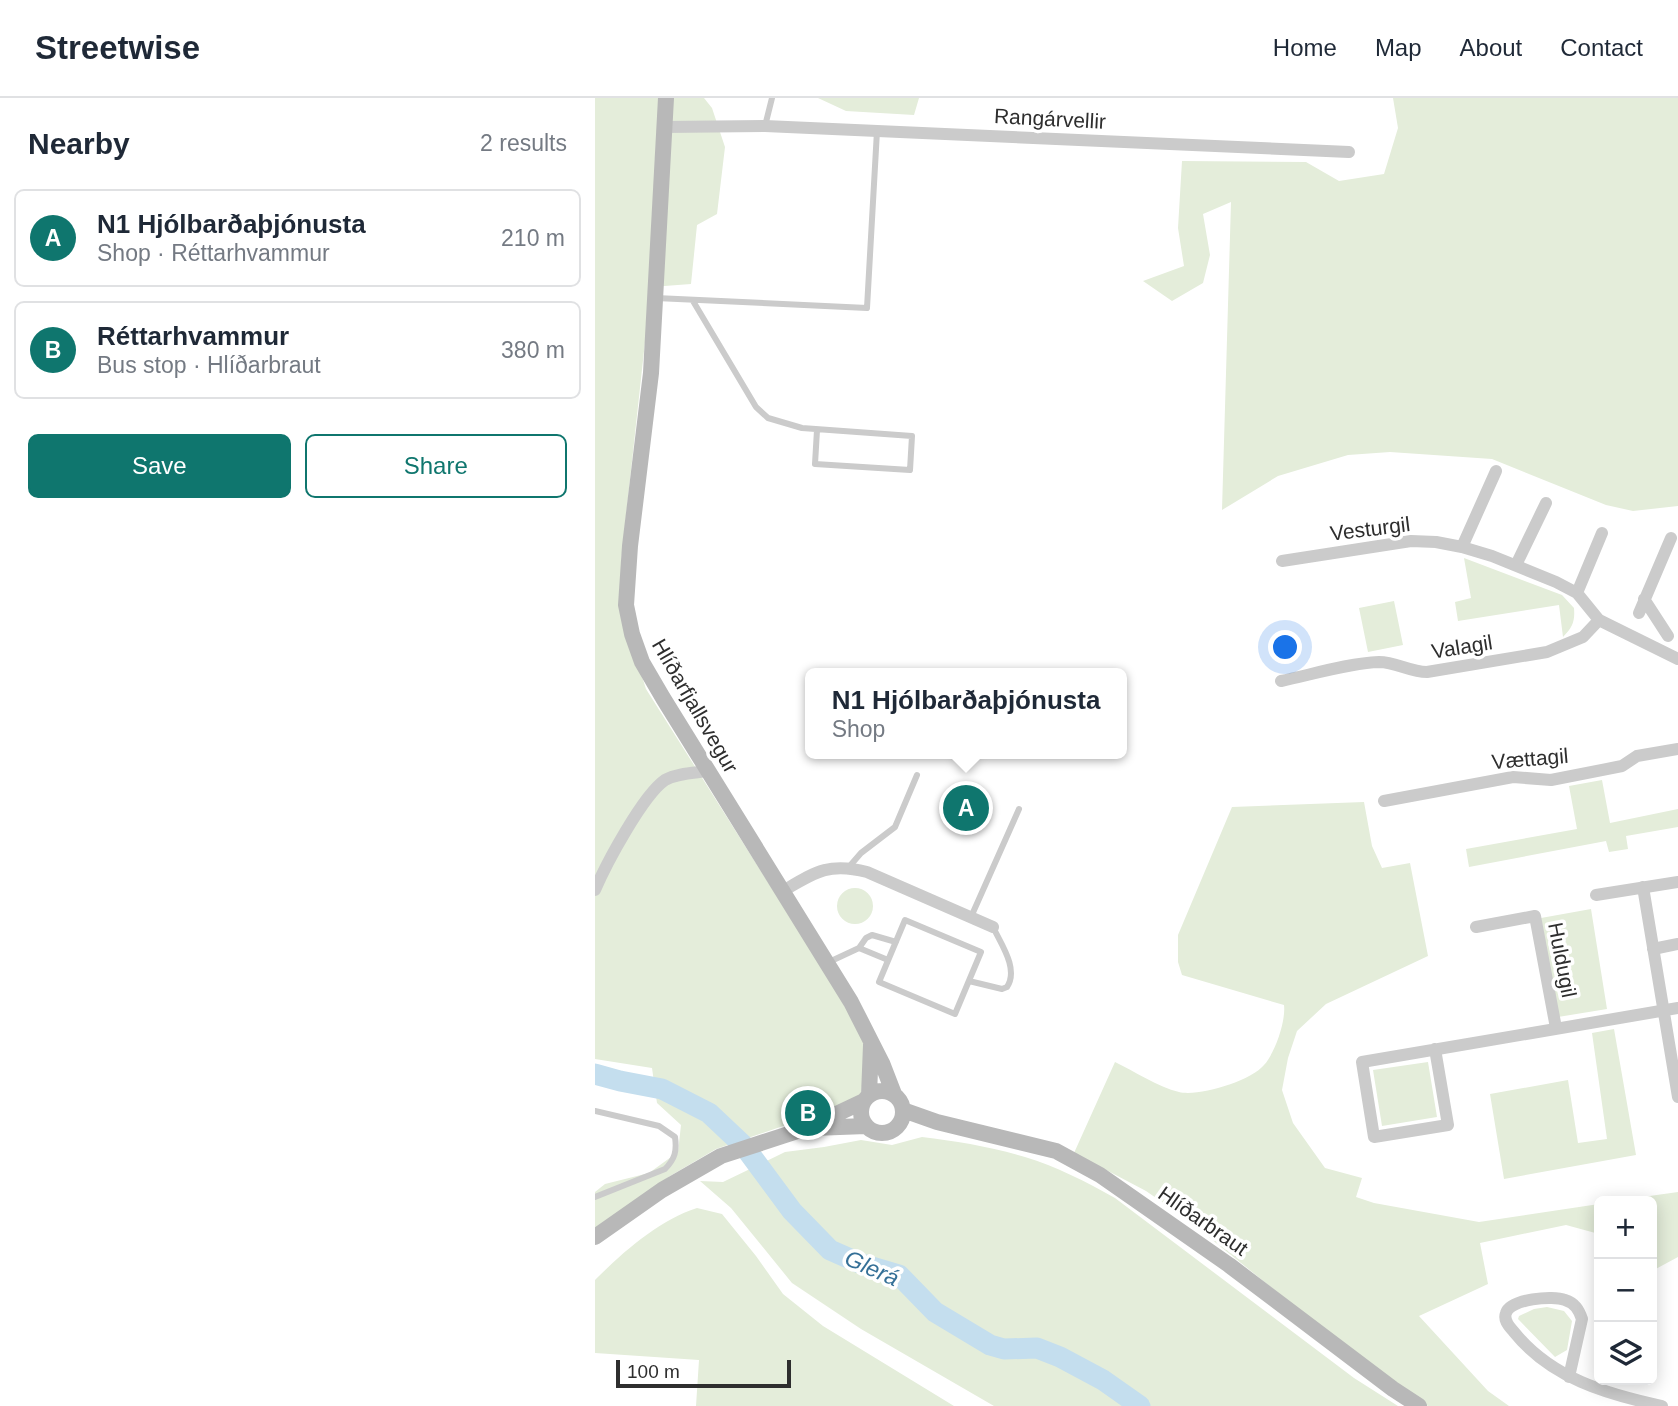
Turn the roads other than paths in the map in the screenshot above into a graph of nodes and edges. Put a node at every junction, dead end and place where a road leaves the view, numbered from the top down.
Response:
1 (666, 98) edge
2 (772, 98) edge
3 (765, 126) junction
4 (664, 127) junction
5 (877, 131) junction
6 (1349, 152) dead end
7 (656, 299) junction
8 (693, 301) junction
9 (817, 430) junction
10 (1496, 471) dead end
11 (1546, 503) dead end
12 (1602, 533) dead end
13 (1671, 538) dead end
14 (1462, 547) junction
15 (1282, 561) dead end
16 (1516, 565) junction
17 (1577, 593) junction
18 (1644, 599) junction
19 (1639, 613) dead end
20 (1599, 620) junction
21 (1673, 633) edge
22 (1659, 650) junction
23 (1678, 659) edge
24 (1281, 681) dead end
25 (1678, 749) edge
26 (708, 771) junction
27 (917, 775) dead end
28 (1384, 802) dead end
29 (1019, 810) dead end
30 (848, 868) junction
31 (1678, 882) edge
32 (1643, 887) junction
33 (595, 890) edge
34 (783, 891) junction
35 (1596, 895) dead end
36 (971, 917) junction
37 (993, 927) joint
38 (1476, 927) dead end
39 (896, 942) junction
40 (1678, 944) edge
41 (859, 948) junction
42 (1653, 948) junction
43 (888, 960) junction
44 (827, 963) junction
45 (969, 981) junction
46 (1678, 1008) edge
47 (1663, 1010) junction
48 (1556, 1028) junction
49 (871, 1043) junction
50 (1435, 1049) junction
51 (1676, 1073) edge
52 (894, 1094) junction
53 (1678, 1097) edge
54 (866, 1098) junction
55 (595, 1111) edge
56 (901, 1117) junction
57 (866, 1126) junction
58 (807, 1128) junction
59 (595, 1196) edge
60 (598, 1236) edge
61 (1569, 1377) junction
62 (1419, 1406) edge
63 (1662, 1406) edge

1 - 4 main road, Hlíðarfjallsvegur
2 - 3 lane
3 - 4 street, Rangárvellir
3 - 5 street, Rangárvellir
4 - 7 main road, Hlíðarfjallsvegur
5 - 6 street, Rangárvellir
5 - 8 lane
7 - 8 lane
7 - 26 main road, Hlíðarfjallsvegur
8 - 9 lane
9 - 9 lane
10 - 14 street
11 - 16 street
12 - 17 street
13 - 18 street
14 - 15 street, Vesturgil
14 - 16 street, Vesturgil
16 - 17 street, Vesturgil
17 - 20 street, Vesturgil
18 - 19 street
18 - 21 street
20 - 22 street, Vesturgil
20 - 24 street, Valagil
21 - 22 street
22 - 23 street, Vesturgil
25 - 28 street, Vættagil
26 - 33 street
26 - 34 main road, Hlíðarfjallsvegur
27 - 30 lane
29 - 36 lane
30 - 34 street
30 - 36 street
31 - 32 street
32 - 35 street
32 - 42 street
34 - 44 main road, Hlíðarfjallsvegur
36 - 37 street
37 - 45 lane
38 - 48 street, Huldugil
39 - 41 lane
39 - 43 lane
39 - 45 lane
40 - 42 street
41 - 43 lane
41 - 44 lane
42 - 47 street
43 - 45 lane
44 - 49 main road, Hlíðarfjallsvegur
46 - 47 street, Huldugil
47 - 48 street, Huldugil
47 - 51 street
48 - 50 street, Huldugil
49 - 52 main road, Hlíðarfjallsvegur
49 - 54 main road, Hlíðarfjallsvegur
50 - 50 street, Huldugil
51 - 53 street
52 - 54 main road, Hlíðarbraut
52 - 56 main road
54 - 57 main road
54 - 58 main road, Hlíðarbraut
55 - 59 lane
56 - 57 main road, Hlíðarbraut
56 - 62 main road, Hlíðarbraut
57 - 58 main road, Hlíðarbraut
58 - 60 main road, Hlíðarbraut
61 - 61 street
61 - 63 street

